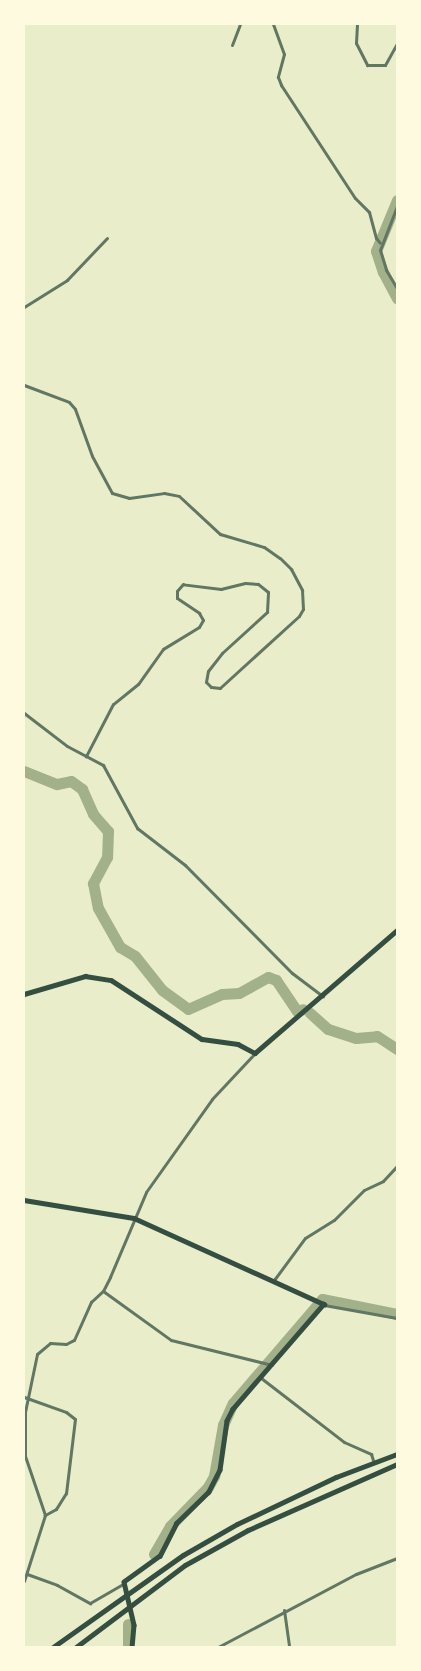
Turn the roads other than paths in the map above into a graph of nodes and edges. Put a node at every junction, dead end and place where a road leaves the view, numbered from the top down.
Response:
1 (240, 24) edge
2 (273, 24) edge
3 (357, 24) edge
4 (397, 43) edge
5 (232, 44) dead end
6 (397, 206) edge
7 (107, 238) dead end
8 (380, 243) junction
9 (397, 288) edge
10 (24, 307) edge
11 (24, 385) edge
12 (24, 713) edge
13 (86, 756) junction
14 (397, 930) edge
15 (24, 994) edge
16 (323, 996) junction
17 (255, 1053) junction
18 (397, 1166) edge
19 (24, 1200) edge
20 (134, 1218) junction
21 (274, 1280) junction
22 (103, 1291) junction
23 (324, 1304) junction
24 (397, 1318) edge
25 (270, 1364) junction
26 (261, 1378) junction
27 (25, 1397) edge
28 (397, 1454) edge
29 (374, 1463) junction
30 (397, 1464) edge
31 (25, 1465) edge
32 (45, 1515) junction
33 (397, 1558) edge
34 (27, 1574) junction
35 (24, 1581) edge
36 (124, 1582) junction
37 (129, 1592) junction
38 (131, 1603) junction
39 (284, 1610) junction
40 (53, 1647) edge
41 (76, 1647) edge
42 (132, 1647) edge
43 (218, 1647) edge
44 (290, 1647) edge

1 - 5 street
2 - 8 street
3 - 4 street
6 - 8 street
7 - 10 street
8 - 9 street
11 - 13 street
12 - 13 street
13 - 16 street
14 - 16 main road
15 - 17 main road
16 - 17 main road
17 - 20 street
18 - 21 street
19 - 20 main road
20 - 21 main road
20 - 22 street
21 - 23 main road
22 - 25 street
22 - 27 street
23 - 24 street
23 - 25 main road
25 - 26 main road
26 - 29 street
26 - 36 main road
27 - 31 street
27 - 32 street
28 - 29 highway
29 - 37 highway
30 - 38 highway
31 - 32 street
32 - 34 street
33 - 39 street
34 - 35 street
34 - 36 street
36 - 37 main road
37 - 38 main road
37 - 40 highway
38 - 41 highway
38 - 42 main road
39 - 43 street
39 - 44 street

